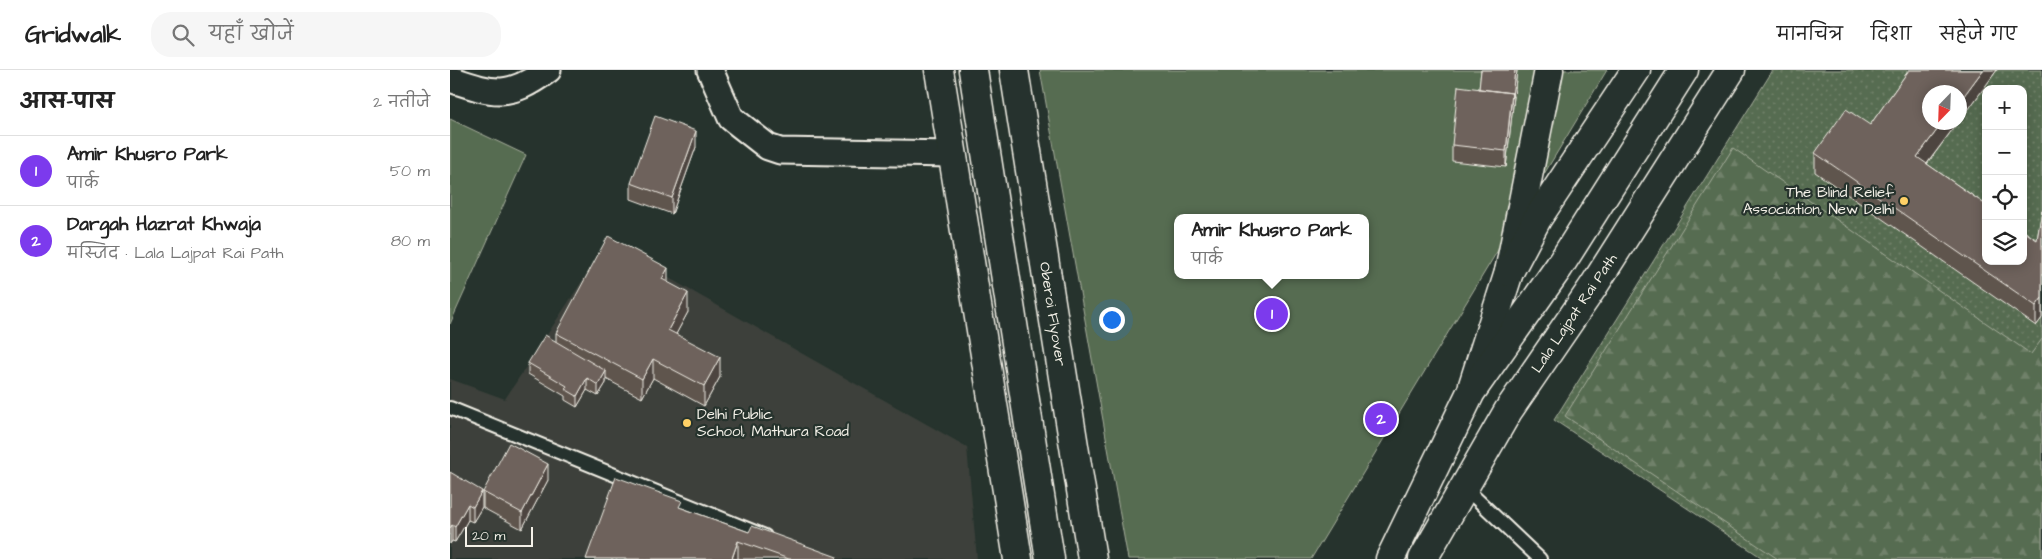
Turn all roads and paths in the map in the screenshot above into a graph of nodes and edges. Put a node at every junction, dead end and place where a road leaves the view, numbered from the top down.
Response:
1 (548, 70) edge
2 (710, 70) edge
3 (939, 70) edge
4 (973, 70) edge
5 (1014, 70) edge
6 (1549, 70) edge
7 (1636, 70) edge
8 (1684, 70) edge
9 (1731, 70) edge
10 (1751, 70) edge
11 (450, 79) edge
12 (952, 154) junction
13 (1509, 272) junction
14 (1471, 392) junction
15 (450, 408) edge
16 (1508, 411) junction
17 (1464, 487) junction
18 (775, 540) edge
19 (1018, 559) edge
20 (1050, 559) edge
21 (1092, 559) edge
22 (1390, 559) edge
23 (1423, 559) edge
24 (1540, 559) edge

1 - 11 street
2 - 12 street
3 - 12 main road
4 - 20 main road
5 - 21 main road, Oberoi Flyover
6 - 13 main road
7 - 13 main road
8 - 14 main road
9 - 16 main road, Lala Lajpat Rai Path
10 - 16 main road
12 - 19 main road
13 - 14 main road
14 - 22 main road
15 - 18 lane
16 - 17 main road, Lala Lajpat Rai Path
17 - 23 main road, Lala Lajpat Rai Path
17 - 24 lane

